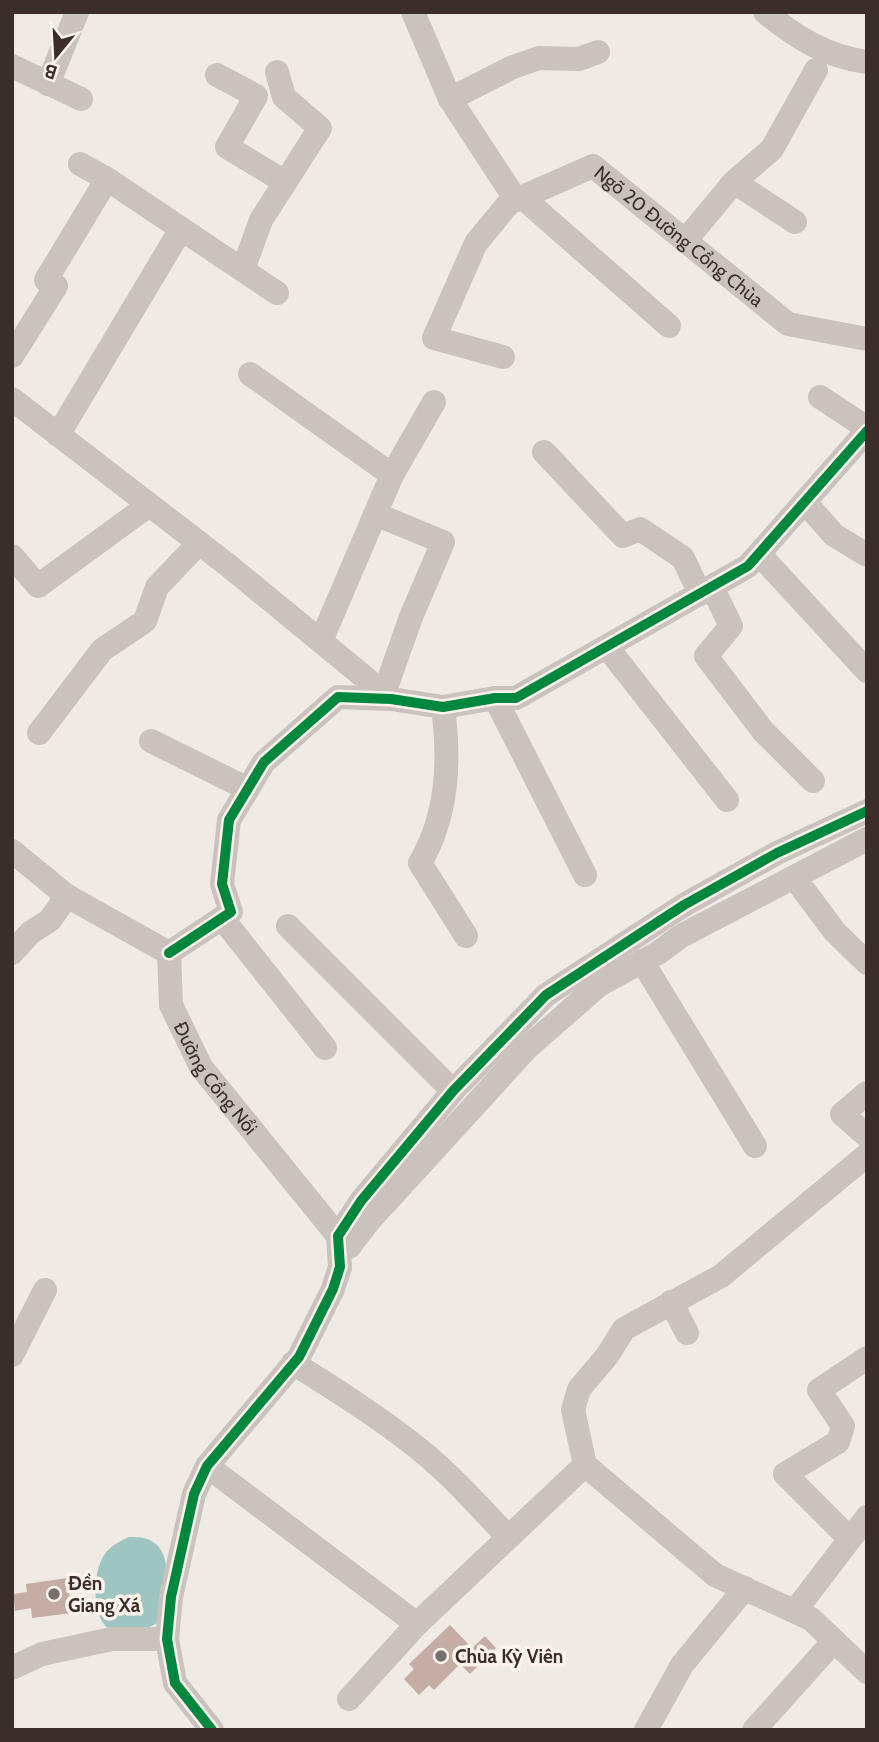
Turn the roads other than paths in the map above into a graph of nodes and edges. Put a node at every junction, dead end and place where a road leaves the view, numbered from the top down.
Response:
1 (76, 12) edge
2 (765, 12) edge
3 (417, 13) edge
4 (598, 52) dead end
5 (867, 62) edge
6 (12, 66) edge
7 (816, 70) dead end
8 (276, 72) dead end
9 (217, 75) dead end
10 (48, 84) junction
11 (81, 99) dead end
12 (450, 99) junction
13 (80, 164) dead end
14 (107, 179) junction
15 (285, 182) junction
16 (734, 182) junction
17 (519, 199) junction
18 (795, 222) dead end
19 (181, 229) junction
20 (685, 241) junction
21 (243, 270) junction
22 (277, 293) dead end
23 (669, 326) dead end
24 (867, 339) edge
25 (12, 356) edge
26 (503, 357) dead end
27 (250, 374) dead end
28 (820, 397) dead end
29 (12, 399) edge
30 (434, 402) dead end
31 (58, 435) junction
32 (865, 435) edge
33 (544, 452) dead end
34 (392, 475) junction
35 (805, 502) junction
36 (149, 505) junction
37 (375, 513) junction
38 (199, 543) junction
39 (759, 554) junction
40 (867, 555) edge
41 (12, 556) edge
42 (706, 590) junction
43 (321, 641) junction
44 (607, 647) junction
45 (867, 671) edge
46 (388, 696) junction
47 (495, 698) junction
48 (443, 708) junction
49 (39, 733) dead end
50 (151, 741) dead end
51 (813, 781) dead end
52 (248, 789) junction
53 (727, 800) dead end
54 (867, 811) edge
55 (865, 844) edge
56 (12, 851) edge
57 (585, 875) dead end
58 (794, 877) junction
59 (67, 895) junction
60 (222, 918) junction
61 (288, 926) dead end
62 (466, 936) dead end
63 (12, 953) edge
64 (169, 953) junction
65 (642, 961) junction
66 (867, 963) edge
67 (325, 1048) dead end
68 (453, 1091) junction
69 (867, 1093) edge
70 (867, 1136) edge
71 (755, 1146) dead end
72 (867, 1155) edge
73 (338, 1236) junction
74 (340, 1266) junction
75 (45, 1290) dead end
76 (671, 1302) junction
77 (687, 1333) dead end
78 (12, 1355) edge
79 (867, 1358) edge
80 (293, 1363) junction
81 (585, 1465) junction
82 (207, 1466) junction
83 (867, 1517) edge
84 (507, 1536) junction
85 (850, 1539) junction
86 (745, 1588) junction
87 (795, 1611) junction
88 (417, 1624) junction
89 (167, 1639) junction
90 (834, 1641) junction
91 (12, 1668) edge
92 (867, 1672) edge
93 (349, 1699) dead end
94 (212, 1730) edge
95 (646, 1730) edge
96 (754, 1730) edge

1 - 10 street
2 - 5 street
3 - 12 street
4 - 12 street
6 - 10 street
7 - 16 street
8 - 15 street
9 - 15 street
10 - 11 street
12 - 17 street
13 - 14 street
14 - 19 street
14 - 25 street
15 - 21 street
16 - 18 street
16 - 20 street
17 - 20 street, Ngõ 20 Đường Cổng Chùa
17 - 23 street
17 - 26 street, Ngõ 20 Đường Cổng Chùa
19 - 21 street
19 - 31 street
20 - 24 street, Ngõ 20 Đường Cổng Chùa
21 - 22 street
27 - 34 street
28 - 32 street
29 - 31 street
30 - 34 street
31 - 36 street
32 - 35 street
33 - 42 street
34 - 37 street
35 - 39 street
35 - 40 street
36 - 38 street
36 - 41 street
37 - 43 street
37 - 46 street
38 - 43 street
38 - 49 street
39 - 42 street
39 - 45 street
42 - 44 street
42 - 51 street
43 - 46 street
44 - 47 street
44 - 53 street
46 - 48 street
46 - 52 street
47 - 48 street
47 - 57 street
48 - 62 street
50 - 52 street
52 - 60 street
54 - 68 street
55 - 58 street
56 - 59 street
58 - 65 street
58 - 66 street
59 - 63 street
59 - 64 street
60 - 64 street
60 - 67 street
61 - 68 street
64 - 73 street, Đường Cổng Nổi
65 - 71 street
65 - 74 street
68 - 73 street
69 - 70 street
72 - 76 street
73 - 74 street
74 - 80 street
75 - 78 street
76 - 77 street
76 - 81 street
79 - 85 street
80 - 82 street
80 - 84 street
81 - 84 street
81 - 86 street
82 - 88 street
82 - 89 street
83 - 85 street
84 - 88 street
85 - 87 street
86 - 87 street
86 - 95 street
87 - 90 street
88 - 93 street
89 - 91 street
89 - 94 street
90 - 92 street
90 - 96 street

